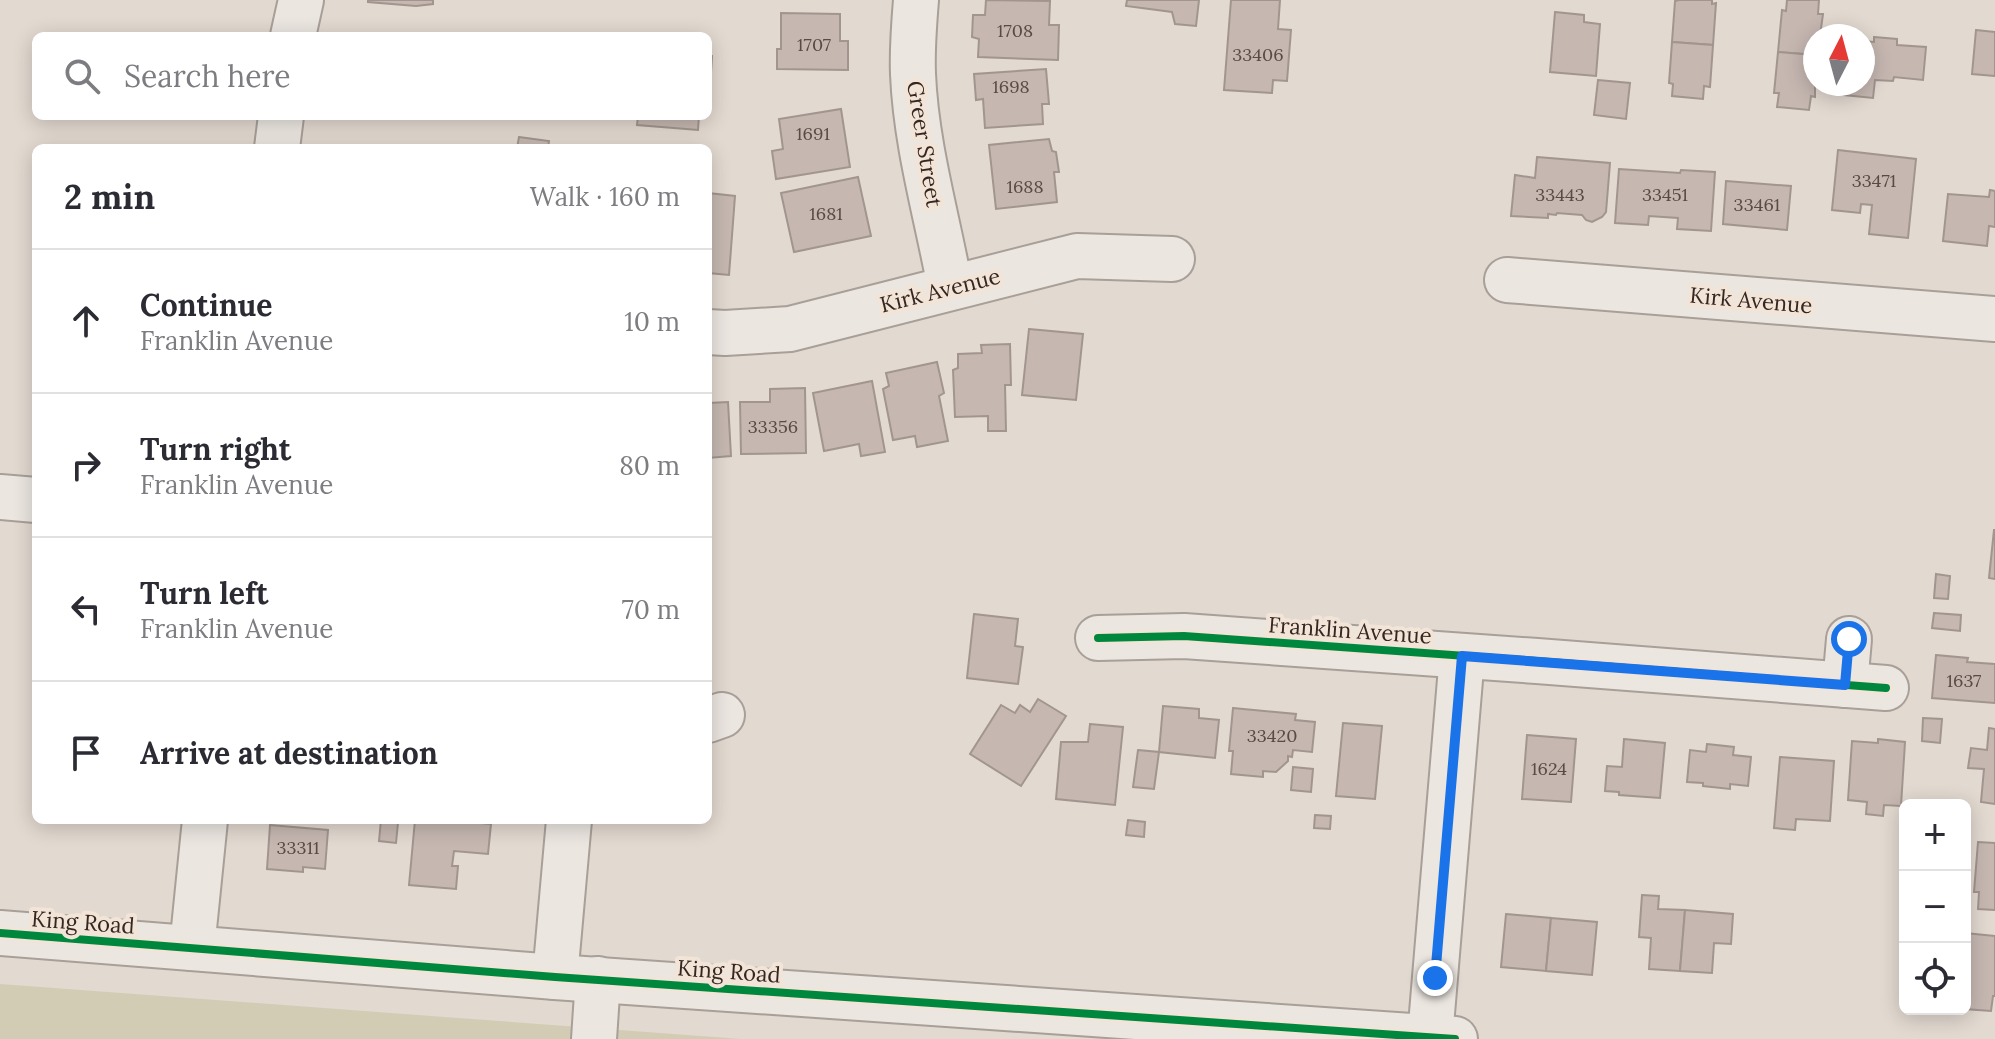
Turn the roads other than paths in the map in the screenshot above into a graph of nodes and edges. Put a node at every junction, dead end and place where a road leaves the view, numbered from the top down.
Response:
1 (301, 0) edge
2 (916, 0) edge
3 (294, 32) edge
4 (280, 120) edge
5 (278, 144) edge
6 (1172, 259) dead end
7 (1507, 280) dead end
8 (950, 287) junction
9 (1995, 319) edge
10 (712, 332) edge
11 (0, 497) edge
12 (32, 500) edge
13 (1098, 638) dead end
14 (1849, 639) dead end
15 (1462, 656) junction
16 (205, 824) edge
17 (569, 824) edge
18 (0, 933) edge
19 (192, 948) junction
20 (555, 977) junction
21 (598, 979) junction
22 (1443, 1038) edge
23 (594, 1039) edge

1 - 3 street
2 - 8 street, Greer Street
4 - 5 street
6 - 8 street, Kirk Avenue
7 - 9 street, Kirk Avenue
8 - 10 street, Kirk Avenue
11 - 12 street
13 - 15 street, Franklin Avenue
14 - 15 street, Franklin Avenue
15 - 22 street, Franklin Avenue
16 - 19 street
17 - 20 street
18 - 19 street, King Road
19 - 20 street, King Road
20 - 21 street, King Road
21 - 22 street, King Road
21 - 23 street

